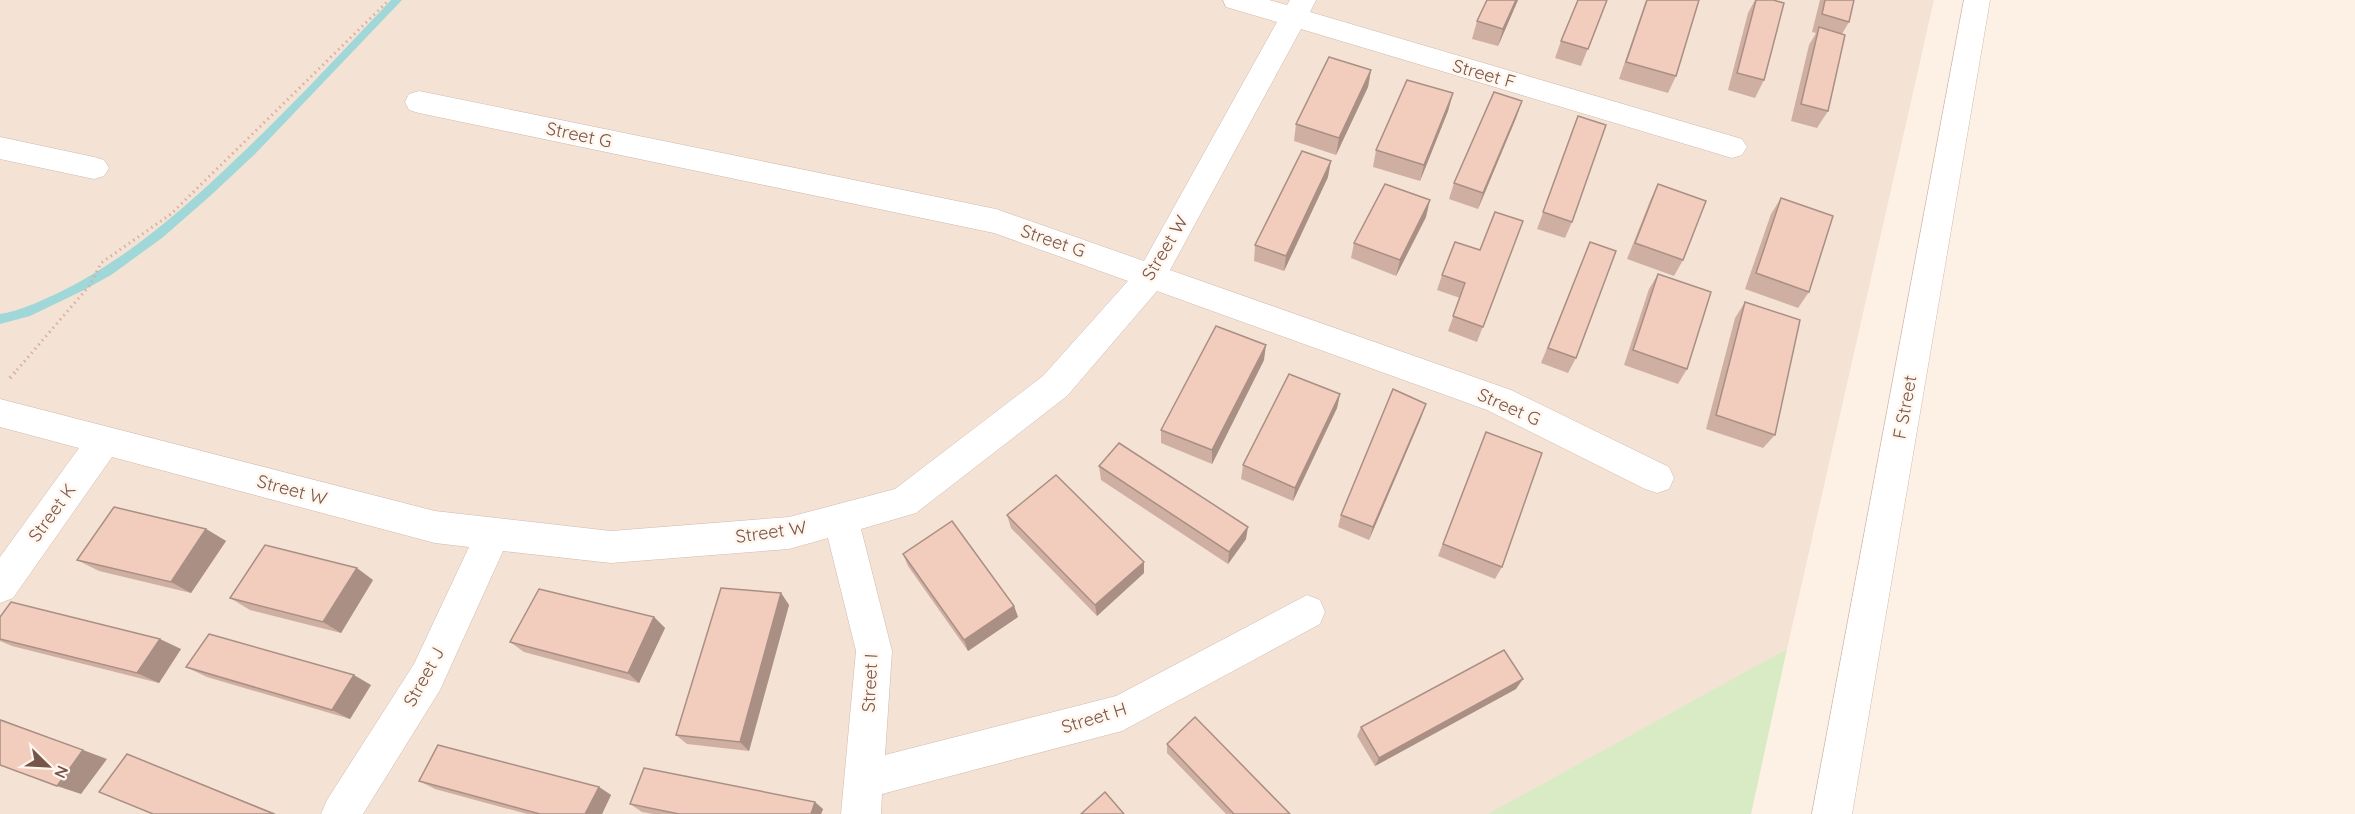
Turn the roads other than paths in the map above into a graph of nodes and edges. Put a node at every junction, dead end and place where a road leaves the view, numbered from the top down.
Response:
1 (1236, 0) edge
2 (1977, 0) edge
3 (1298, 9) edge
4 (419, 102) dead end
5 (1731, 147) dead end
6 (0, 148) edge
7 (94, 168) dead end
8 (1152, 275) junction
9 (0, 413) edge
10 (104, 441) junction
11 (1657, 478) dead end
12 (841, 519) junction
13 (493, 533) junction
14 (0, 586) edge
15 (1307, 612) dead end
16 (862, 797) edge
17 (341, 814) edge
18 (1832, 814) edge

1 - 3 street, Street F
2 - 18 street, F Street
3 - 5 street, Street F
3 - 8 street, Street W
4 - 8 street, Street G
6 - 7 street
8 - 11 street, Street G
8 - 12 street, Street W
9 - 10 street, Street W
10 - 13 street, Street W
10 - 14 street, Street K
12 - 13 street, Street W
12 - 16 street, Street I
13 - 17 street, Street J
15 - 16 street, Street H

